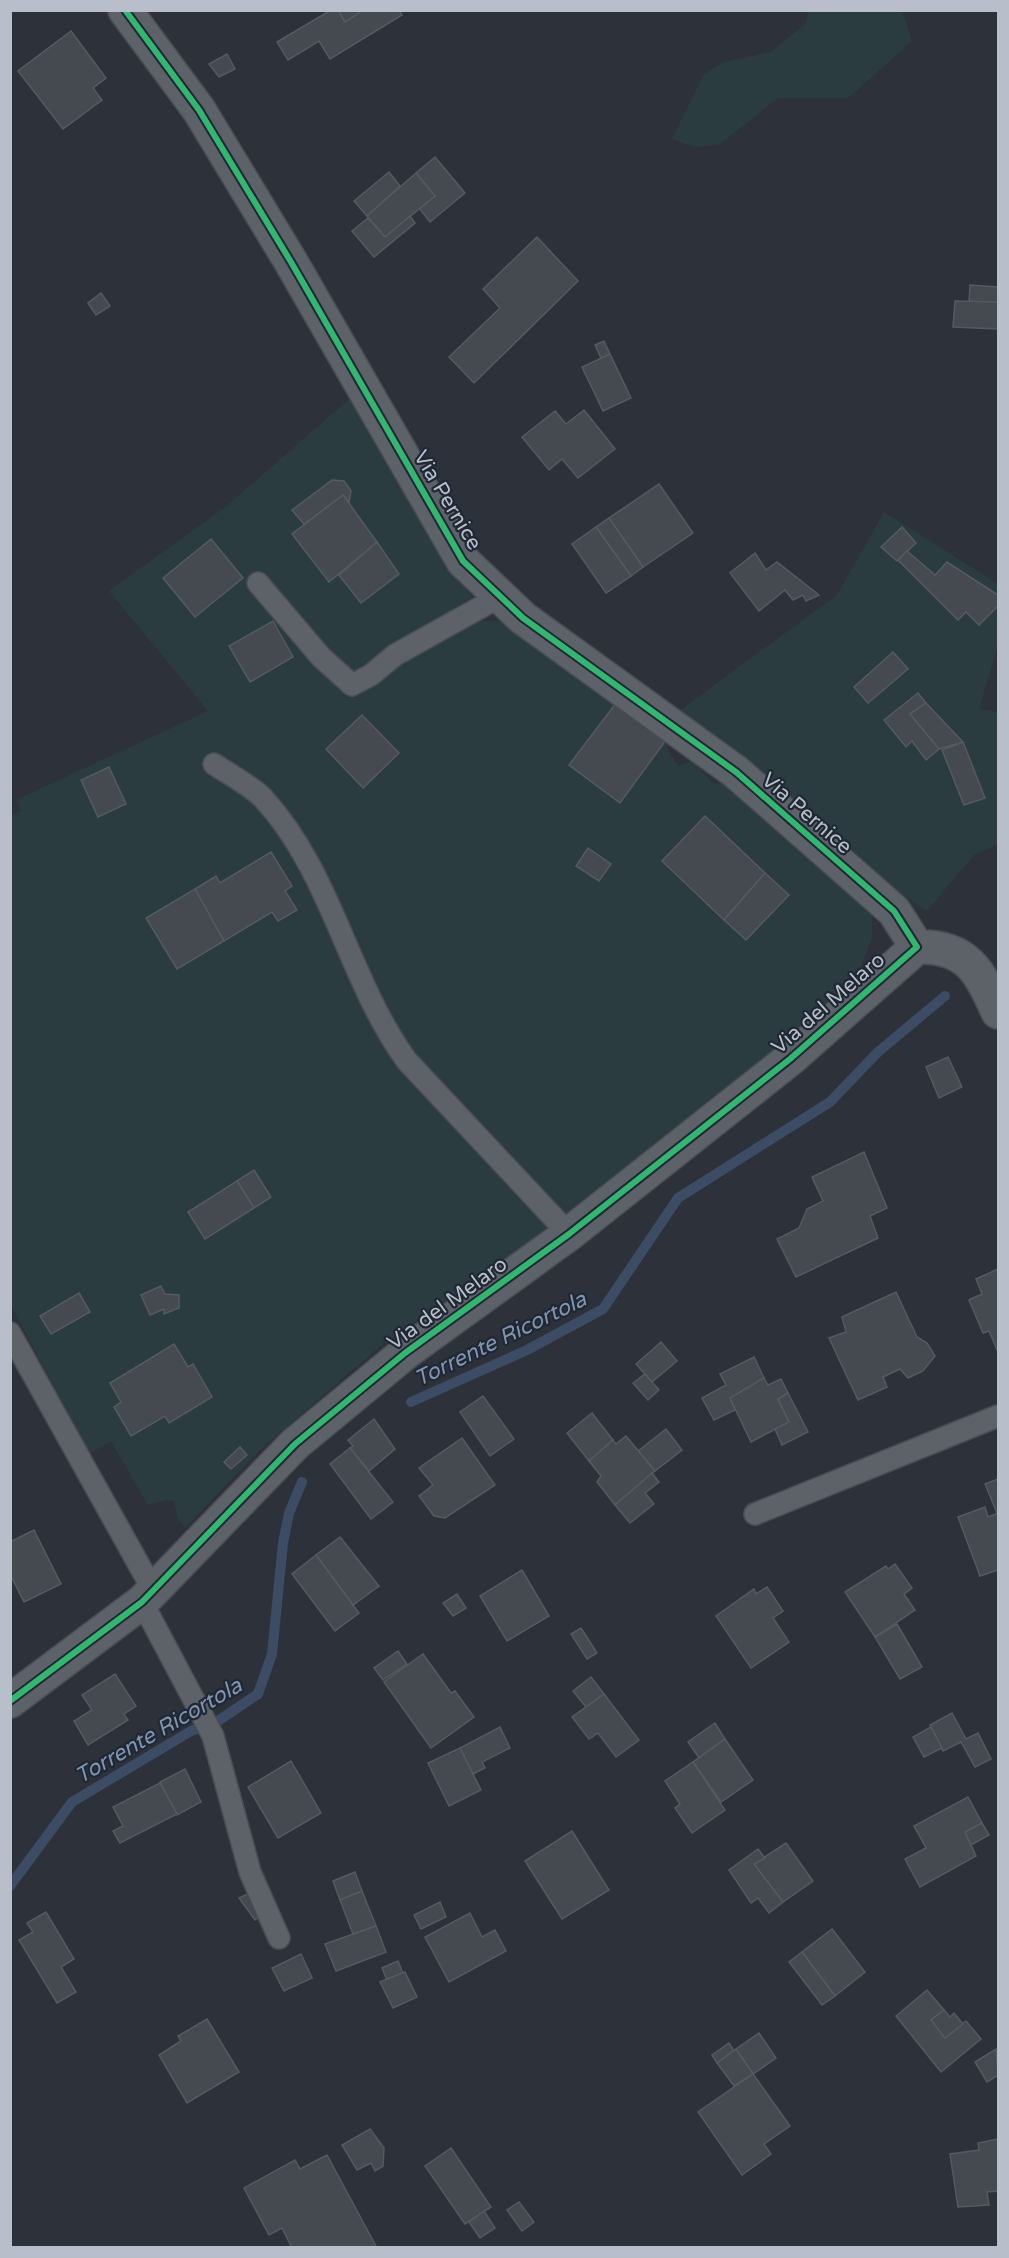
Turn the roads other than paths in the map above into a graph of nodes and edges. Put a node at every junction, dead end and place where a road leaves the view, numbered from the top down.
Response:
1 (125, 10) edge
2 (258, 583) dead end
3 (499, 597) junction
4 (214, 764) dead end
5 (928, 946) junction
6 (999, 1012) edge
7 (569, 1234) junction
8 (10, 1333) edge
9 (999, 1416) edge
10 (755, 1514) dead end
11 (148, 1596) junction
12 (10, 1701) edge
13 (279, 1938) dead end

1 - 3 street, Via Pernice
2 - 3 lane
3 - 5 street, Via Pernice
4 - 7 lane
5 - 6 street
5 - 7 street, Via del Melaro
7 - 11 street, Via del Melaro
8 - 11 lane
9 - 10 lane
11 - 12 street, Via del Melaro
11 - 13 lane

